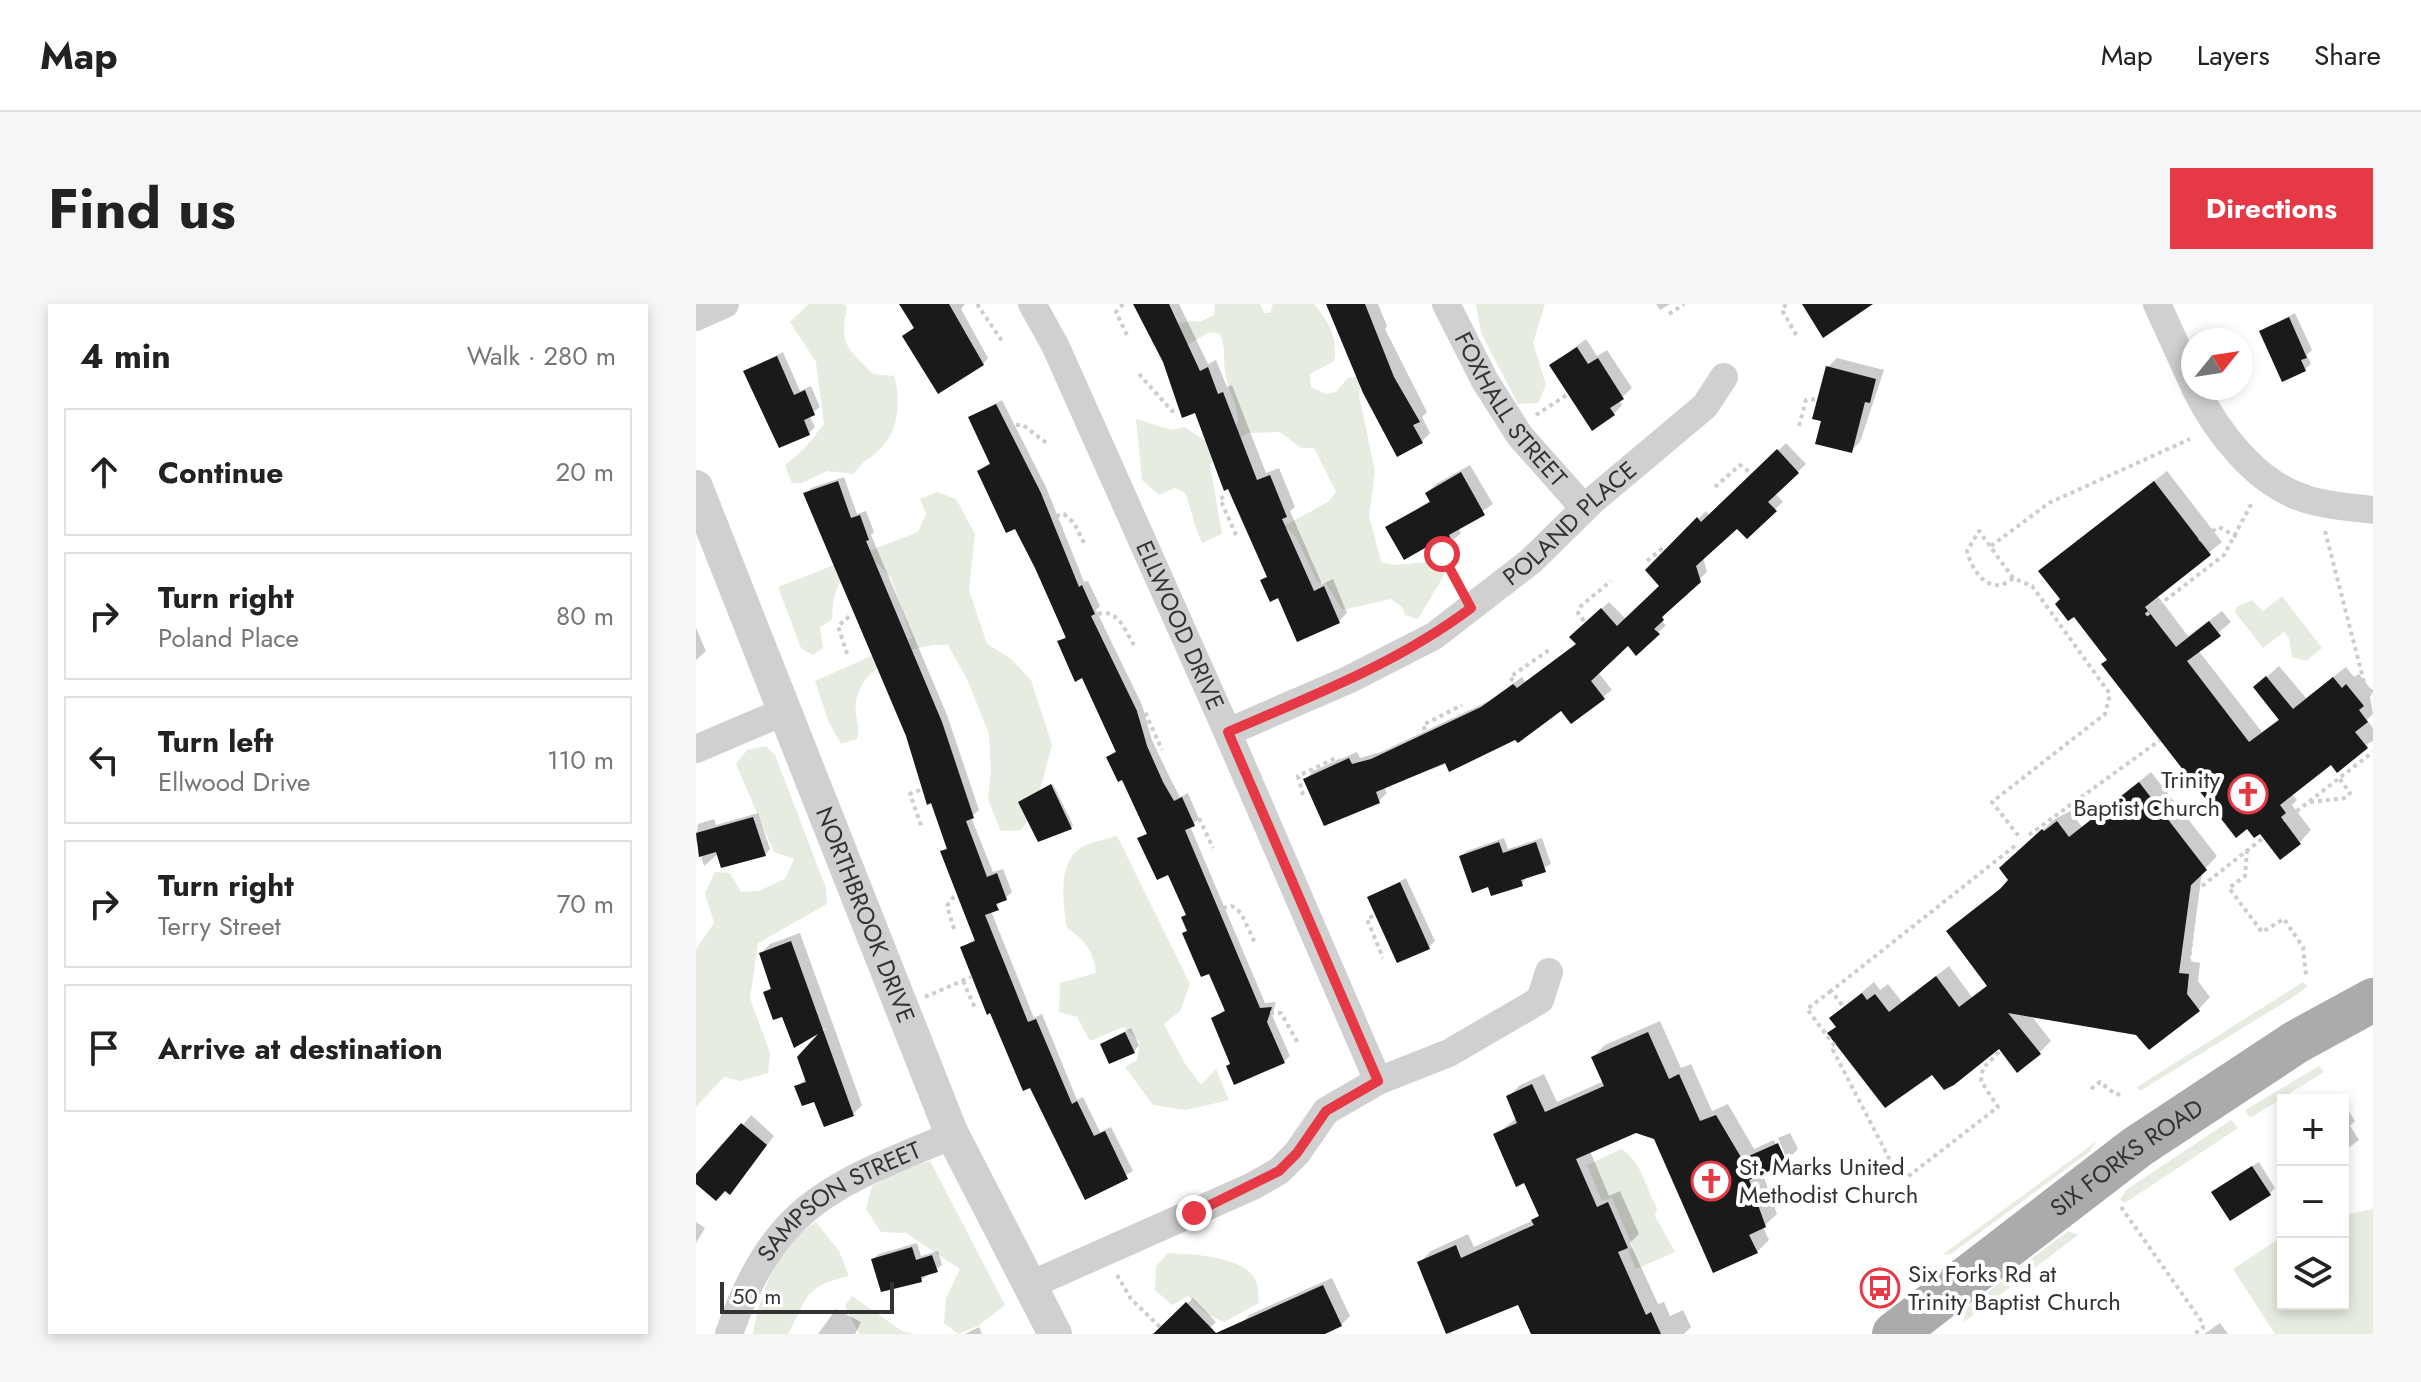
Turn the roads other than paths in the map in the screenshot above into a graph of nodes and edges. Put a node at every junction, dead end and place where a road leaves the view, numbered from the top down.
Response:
1 (725, 304) edge
2 (1032, 304) edge
3 (1446, 304) edge
4 (2157, 304) edge
5 (696, 317) edge
6 (2181, 357) edge
7 (1724, 377) dead end
8 (2201, 400) edge
9 (696, 487) edge
10 (1584, 508) junction
11 (2373, 510) edge
12 (783, 712) junction
13 (1228, 732) junction
14 (696, 749) edge
15 (1549, 972) dead end
16 (2368, 1013) edge
17 (1378, 1081) junction
18 (953, 1135) junction
19 (1028, 1286) junction
20 (729, 1334) edge
21 (1055, 1334) edge
22 (1894, 1334) edge

1 - 5 street
2 - 13 street, ELLWOOD DRIVE
3 - 10 street, FOXHALL STREET
4 - 6 street
7 - 10 street, POLAND PLACE
8 - 11 street
9 - 12 street, NORTHBROOK DRIVE
10 - 13 street, POLAND PLACE
12 - 14 street
12 - 18 street, NORTHBROOK DRIVE
13 - 17 street, ELLWOOD DRIVE
15 - 17 street
16 - 22 main road, SIX FORKS ROAD
17 - 19 street
18 - 19 street, NORTHBROOK DRIVE
18 - 20 street, SAMPSON STREET
19 - 21 street, NORTHBROOK DRIVE

